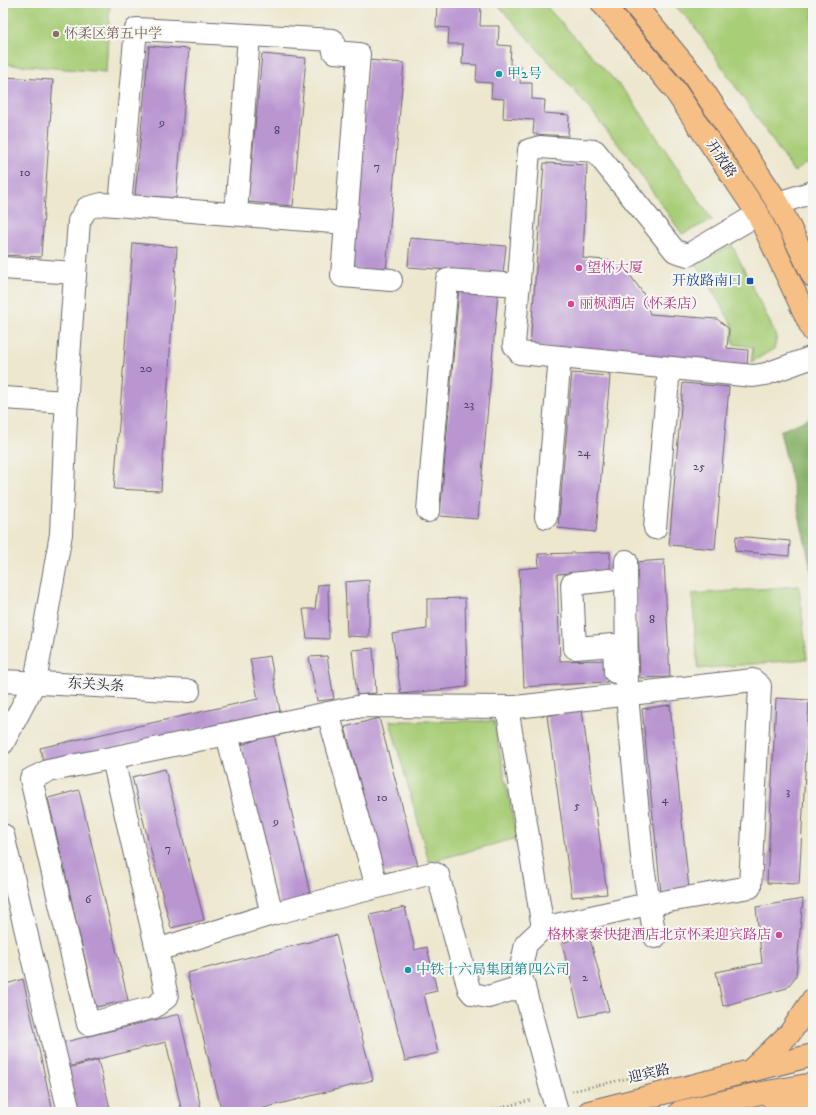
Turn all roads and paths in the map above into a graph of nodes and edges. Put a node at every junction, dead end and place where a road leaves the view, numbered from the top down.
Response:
1 (602, 3) edge
2 (633, 3) edge
3 (249, 35) junction
4 (813, 192) edge
5 (778, 203) junction
6 (120, 205) junction
7 (236, 214) junction
8 (758, 214) junction
9 (346, 223) junction
10 (3, 268) edge
11 (75, 273) junction
12 (813, 276) edge
13 (391, 280) dead end
14 (519, 285) junction
15 (813, 331) edge
16 (560, 357) junction
17 (813, 357) edge
18 (668, 368) junction
19 (3, 398) edge
20 (67, 402) junction
21 (428, 511) dead end
22 (546, 517) dead end
23 (655, 528) dead end
24 (626, 561) dead end
25 (609, 580) dead end
26 (3, 681) edge
27 (35, 682) junction
28 (189, 690) dead end
29 (621, 695) junction
30 (507, 707) junction
31 (328, 712) junction
32 (228, 734) junction
33 (3, 743) edge
34 (113, 759) junction
35 (3, 835) edge
36 (377, 887) junction
37 (650, 904) junction
38 (272, 914) junction
39 (543, 928) junction
40 (655, 937) dead end
41 (157, 950) junction
42 (524, 986) junction
43 (813, 999) edge
44 (813, 1055) edge
45 (750, 1071) junction
46 (650, 1073) dead end
47 (813, 1084) edge
48 (756, 1094) junction
49 (555, 1104) edge
50 (813, 1104) edge
51 (69, 1112) edge
52 (482, 1112) edge
53 (589, 1112) edge
54 (680, 1112) edge

1 - 8 main road, 开放路
2 - 5 main road, 开放路
3 - 6 street
3 - 7 street
3 - 9 street
4 - 5 street
5 - 12 main road, 开放路
6 - 7 street
6 - 11 street
7 - 9 street
8 - 14 street
8 - 15 main road, 开放路
9 - 13 street
10 - 11 street
11 - 20 street
14 - 16 street
14 - 21 street
16 - 18 street
16 - 22 street
17 - 18 street
18 - 23 street
19 - 20 street
20 - 27 street
24 - 29 street
25 - 29 street
26 - 27 street, 东关头条
27 - 28 street, 东关头条
27 - 33 street
29 - 30 street
29 - 37 street
29 - 37 street
30 - 31 street
30 - 39 street
31 - 32 street
31 - 36 street
32 - 34 street
32 - 38 street
34 - 41 street
34 - 41 street
35 - 51 street
36 - 38 street
36 - 42 street
37 - 39 street
37 - 40 street
38 - 41 street
39 - 42 street
42 - 49 street
43 - 45 main road
44 - 45 main road, 迎宾路
45 - 53 main road, 迎宾路
46 - 49 path, 迎宾路
47 - 48 main road
48 - 50 main road
48 - 54 main road
49 - 52 path, 迎宾路

